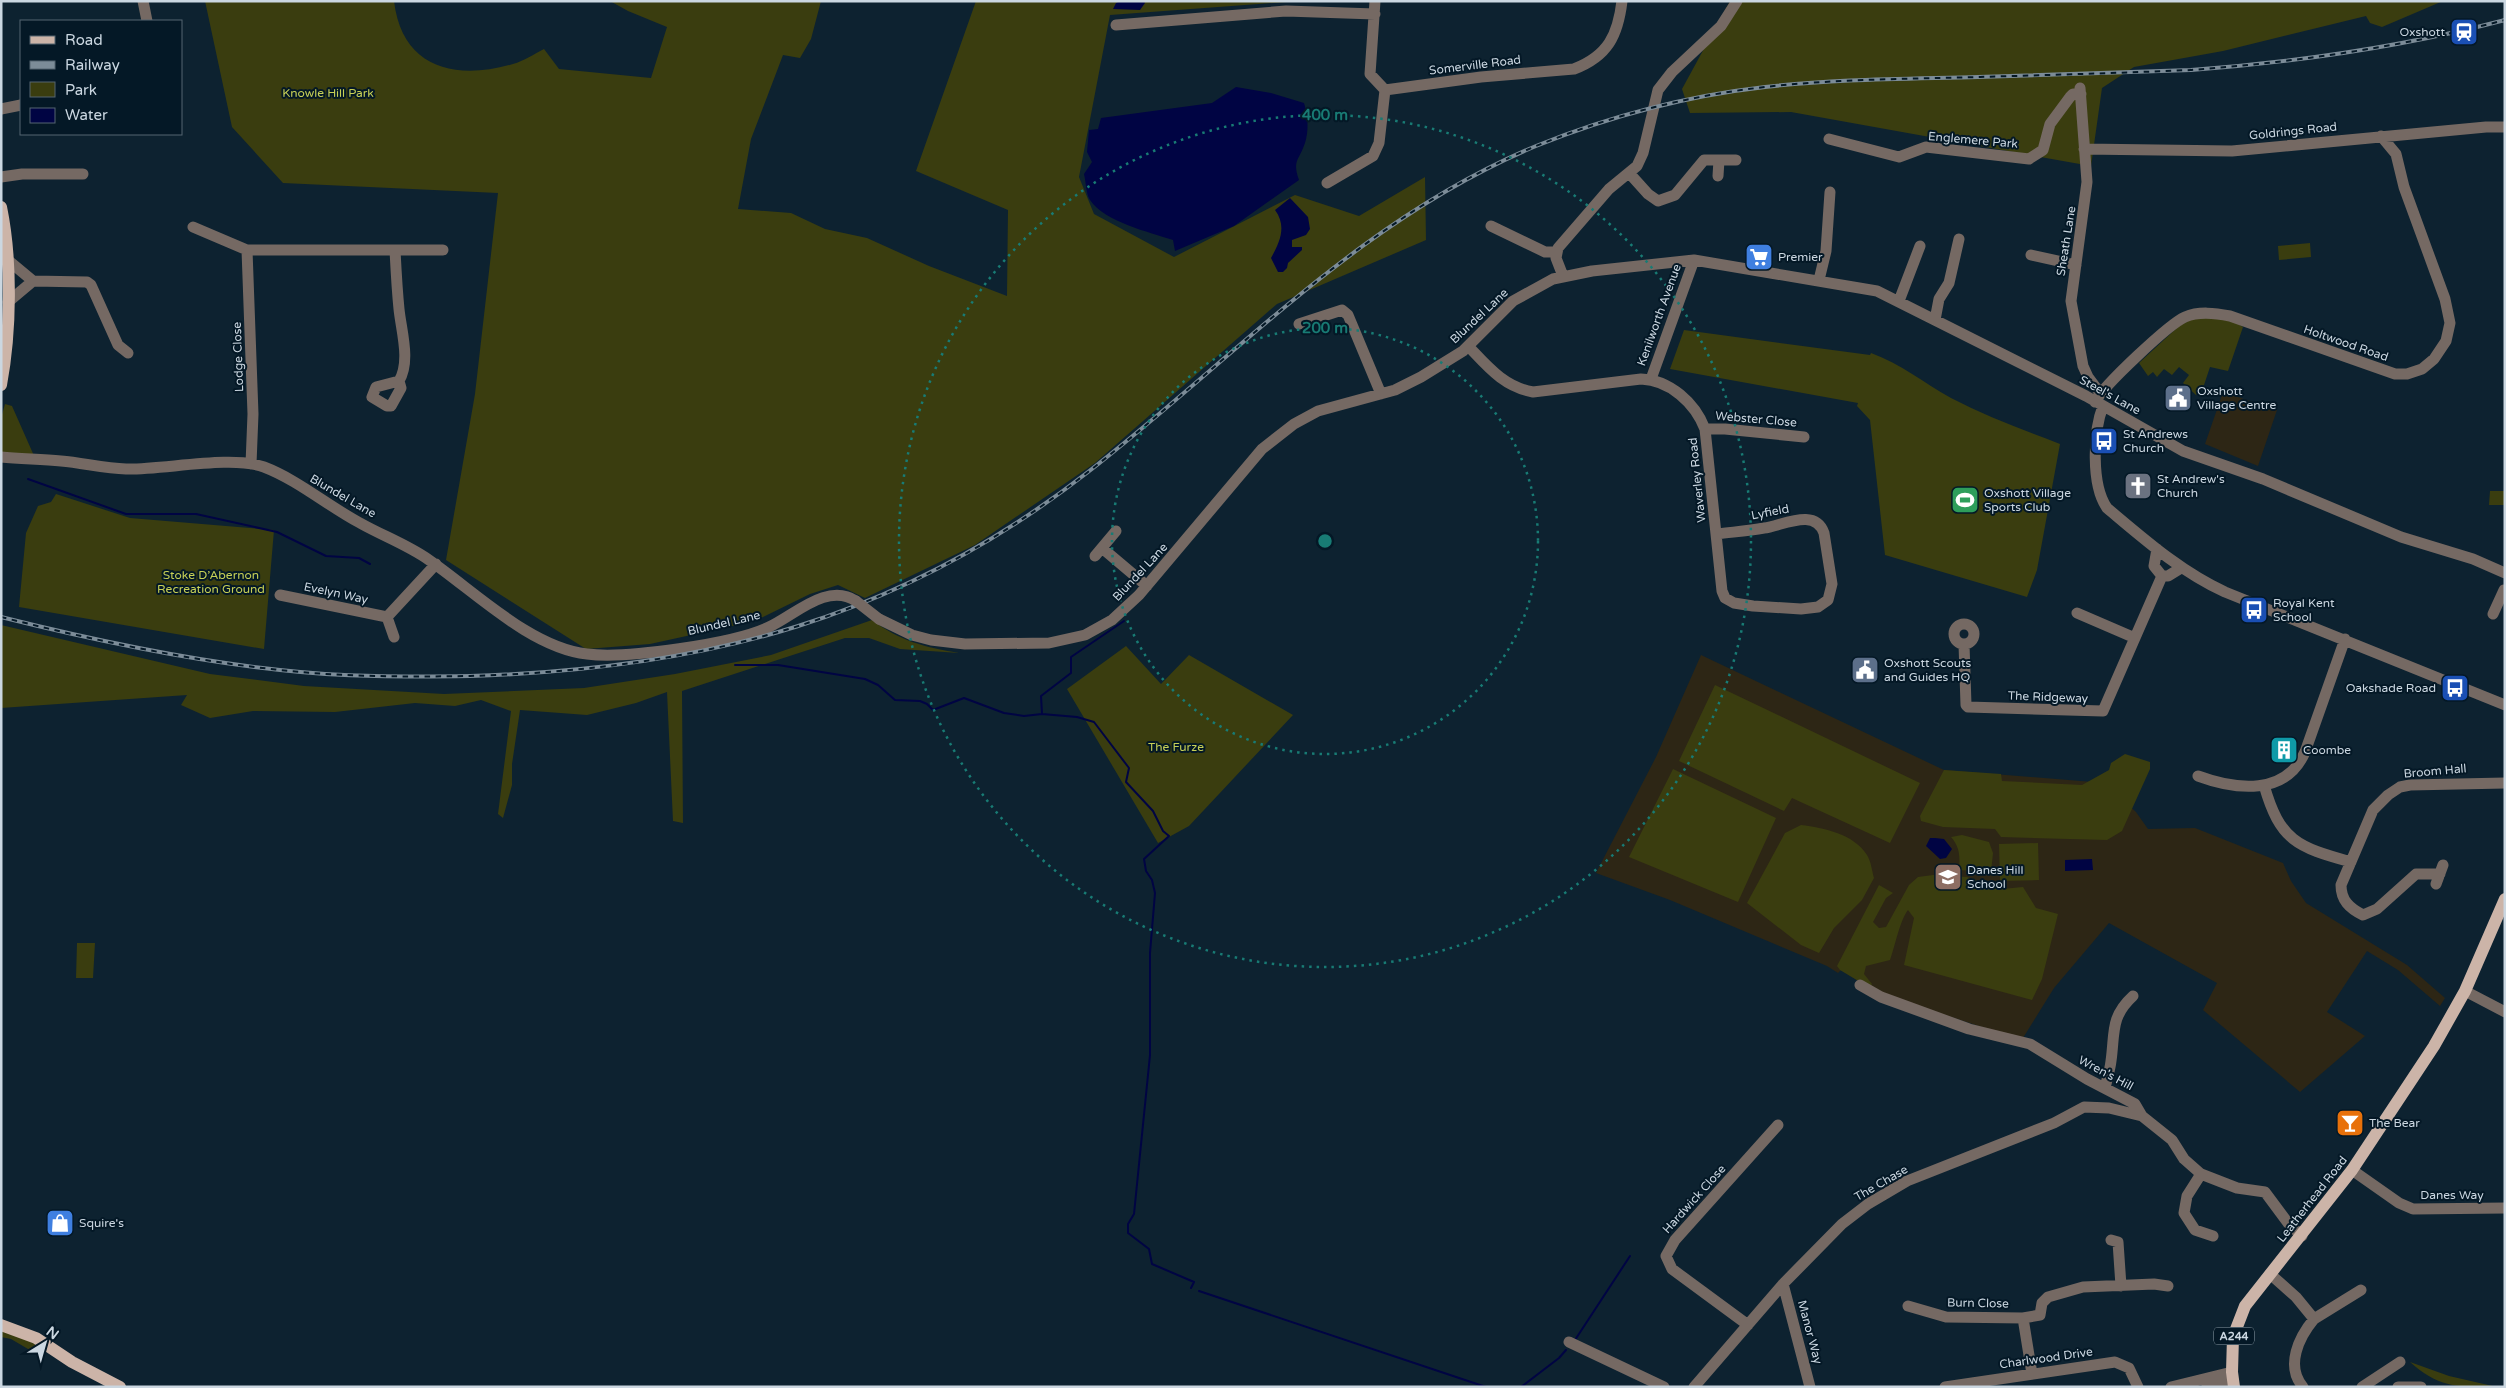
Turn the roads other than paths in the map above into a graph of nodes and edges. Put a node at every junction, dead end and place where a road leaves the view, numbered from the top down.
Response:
1 (143, 1) edge
2 (1374, 1) edge
3 (1622, 1) edge
4 (1737, 1) edge
5 (1375, 14) junction
6 (147, 20) edge
7 (1116, 25) dead end
8 (1386, 90) junction
9 (2080, 91) joint
10 (20, 105) edge
11 (1, 109) edge
12 (2505, 127) edge
13 (2407, 134) junction
14 (2381, 136) junction
15 (1829, 139) dead end
16 (2084, 149) junction
17 (2396, 154) junction
18 (1719, 160) junction
19 (1736, 160) dead end
20 (1630, 174) junction
21 (1718, 176) dead end
22 (1, 177) edge
23 (80, 177) dead end
24 (1327, 183) dead end
25 (1830, 192) dead end
26 (1, 207) edge
27 (1491, 226) dead end
28 (193, 227) dead end
29 (1959, 239) dead end
30 (1920, 246) dead end
31 (247, 250) junction
32 (395, 250) junction
33 (443, 250) dead end
34 (1556, 252) junction
35 (2031, 255) dead end
36 (5, 258) edge
37 (1696, 260) junction
38 (2076, 265) junction
39 (1563, 276) junction
40 (1819, 280) junction
41 (33, 281) junction
42 (1899, 301) junction
43 (5, 307) edge
44 (1935, 320) junction
45 (1299, 324) dead end
46 (1468, 346) junction
47 (128, 353) dead end
48 (1651, 379) junction
49 (400, 381) dead end
50 (1, 385) edge
51 (1381, 394) junction
52 (2099, 400) junction
53 (1705, 429) junction
54 (1804, 437) dead end
55 (1, 458) edge
56 (251, 464) junction
57 (1116, 531) dead end
58 (1717, 534) junction
59 (2158, 549) junction
60 (436, 564) junction
61 (2181, 568) junction
62 (2505, 573) edge
63 (2162, 576) junction
64 (1147, 586) junction
65 (1832, 592) joint
66 (280, 595) dead end
67 (2503, 597) edge
68 (2077, 613) dead end
69 (2494, 614) dead end
70 (387, 617) junction
71 (394, 637) dead end
72 (2134, 638) junction
73 (2345, 639) junction
74 (1964, 644) dead end
75 (2505, 705) edge
76 (2198, 776) dead end
77 (2505, 783) edge
78 (2264, 785) junction
79 (2351, 862) junction
80 (2440, 874) dead end
81 (2505, 900) edge
82 (1860, 985) dead end
83 (2465, 991) junction
84 (2133, 996) dead end
85 (2505, 1012) edge
86 (2105, 1088) junction
87 (2142, 1116) junction
88 (1778, 1125) dead end
89 (2352, 1170) junction
90 (2201, 1174) junction
91 (2505, 1208) edge
92 (2213, 1236) dead end
93 (2302, 1236) junction
94 (2111, 1240) dead end
95 (2270, 1274) junction
96 (1783, 1284) junction
97 (2121, 1286) junction
98 (2168, 1286) dead end
99 (2361, 1290) dead end
100 (1908, 1306) dead end
101 (2023, 1318) junction
102 (2314, 1319) junction
103 (1, 1324) edge
104 (1748, 1325) junction
105 (1569, 1342) dead end
106 (2400, 1362) dead end
107 (2032, 1374) junction
108 (2233, 1380) edge
109 (120, 1387) edge
110 (1664, 1387) edge
111 (1694, 1387) edge
112 (1810, 1387) edge
113 (1945, 1387) edge
114 (2138, 1387) edge
115 (2171, 1387) edge
116 (2207, 1387) edge
117 (2303, 1387) edge
118 (2362, 1387) edge
119 (2398, 1387) edge
120 (2421, 1387) edge

1 - 6 street
2 - 5 street
3 - 8 street, Somerville Road
4 - 20 street
5 - 7 street
5 - 8 street
8 - 24 street
9 - 15 street, Englemere Park
9 - 16 street, Sheath Lane
10 - 11 street
12 - 13 street, Goldrings Road
13 - 14 street, Goldrings Road
13 - 17 street
14 - 16 street, Goldrings Road
14 - 17 street, Holtwood Road
16 - 38 street, Sheath Lane
17 - 52 street, Holtwood Road
18 - 19 street
18 - 20 street
18 - 21 street
20 - 34 street
22 - 23 street
25 - 40 street
26 - 36 main road
27 - 34 street
28 - 31 street
29 - 44 street
30 - 42 street
31 - 32 street
31 - 56 street, Lodge Close
32 - 33 street
32 - 49 street
34 - 39 street
35 - 38 street
36 - 41 street
36 - 43 main road
37 - 39 street, Blundel Lane
37 - 40 street, Steel's Lane
37 - 48 street, Kenilworth Avenue
38 - 52 street, Sheath Lane
39 - 46 street, Blundel Lane
40 - 42 street, Steel's Lane
41 - 43 street
41 - 47 street
42 - 44 street, Steel's Lane
43 - 50 main road
44 - 52 street, Steel's Lane
45 - 51 street
46 - 48 street
46 - 51 street, Blundel Lane
48 - 53 street, Waverley Road
51 - 64 street, Blundel Lane
52 - 59 street
52 - 62 street, Steel's Lane
53 - 54 street, Webster Close
53 - 58 street, Waverley Road
55 - 56 street, Blundel Lane
56 - 60 street, Blundel Lane
57 - 64 street
58 - 65 street, Lyfield
58 - 65 street, Waverley Road
59 - 61 street
59 - 63 street
60 - 64 street, Blundel Lane, bridge
60 - 70 street
61 - 63 street
61 - 73 street
63 - 72 street, The Ridgeway
66 - 70 street, Evelyn Way
67 - 69 street
68 - 72 street
70 - 71 street
72 - 74 street, The Ridgeway
73 - 75 street
73 - 78 street
76 - 78 street
77 - 79 street, Broom Hall
78 - 79 street
79 - 80 street, Broom Hall
81 - 83 main road, Leatherhead Road / A244
82 - 86 street, Wren's Hill
83 - 85 street
83 - 89 main road, Leatherhead Road / A244
84 - 86 street
86 - 87 street, Wren's Hill
87 - 90 street, Wren's Hill
87 - 96 street, The Chase
88 - 104 street, Hardwick Close
89 - 91 street, Danes Way
89 - 93 main road, Leatherhead Road / A244
90 - 92 street
90 - 93 street, Wren's Hill
93 - 95 main road, Leatherhead Road / A244
94 - 97 street
95 - 102 street
95 - 108 main road, Leatherhead Road / A244
96 - 104 street, The Chase
96 - 112 street, Manor Way
97 - 98 street
97 - 101 street
99 - 102 street
100 - 101 street, Burn Close
101 - 107 street, Burn Close
102 - 117 street
103 - 109 main road
104 - 111 street, The Chase
105 - 110 street
106 - 118 street
107 - 113 street, Charlwood Drive
107 - 114 street, Charlwood Drive
108 - 115 street
108 - 116 street
119 - 120 street

